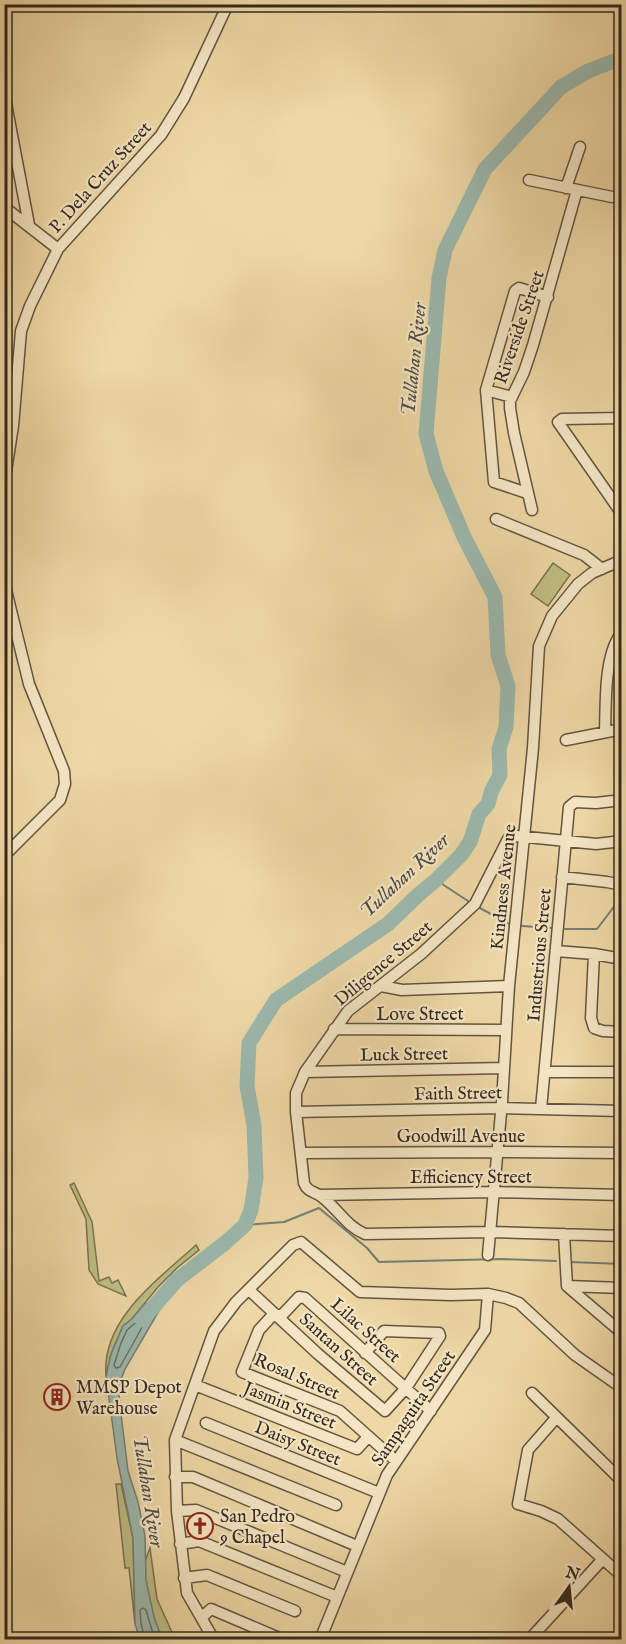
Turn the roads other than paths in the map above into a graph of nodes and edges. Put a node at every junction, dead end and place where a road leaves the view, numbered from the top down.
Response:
1 (228, 4) edge
2 (4, 93) edge
3 (580, 147) dead end
4 (529, 180) dead end
5 (572, 189) junction
6 (621, 199) edge
7 (4, 207) edge
8 (29, 225) junction
9 (58, 249) junction
10 (548, 297) junction
11 (486, 390) junction
12 (512, 397) junction
13 (621, 417) edge
14 (4, 484) edge
15 (527, 493) junction
16 (532, 510) dead end
17 (621, 514) edge
18 (496, 519) dead end
19 (621, 560) edge
20 (602, 568) junction
21 (4, 582) edge
22 (620, 638) edge
23 (621, 729) edge
24 (604, 732) junction
25 (566, 740) dead end
26 (621, 800) edge
27 (525, 837) junction
28 (566, 841) junction
29 (621, 841) edge
30 (4, 856) edge
31 (562, 877) junction
32 (621, 885) edge
33 (556, 951) junction
34 (594, 954) junction
35 (621, 959) edge
36 (381, 986) junction
37 (509, 987) junction
38 (334, 1029) junction
39 (506, 1030) junction
40 (621, 1032) edge
41 (504, 1068) junction
42 (305, 1072) junction
43 (545, 1072) junction
44 (621, 1072) edge
45 (501, 1108) junction
46 (541, 1109) junction
47 (621, 1111) edge
48 (296, 1112) junction
49 (496, 1152) junction
50 (621, 1153) edge
51 (301, 1154) junction
52 (493, 1192) junction
53 (320, 1195) junction
54 (621, 1195) edge
55 (490, 1232) junction
56 (564, 1234) junction
57 (621, 1236) edge
58 (488, 1255) dead end
59 (567, 1286) junction
60 (621, 1288) edge
61 (249, 1290) junction
62 (488, 1294) junction
63 (277, 1315) junction
64 (621, 1333) edge
65 (366, 1353) junction
66 (195, 1385) junction
67 (406, 1388) junction
68 (621, 1388) edge
69 (532, 1393) dead end
70 (431, 1411) junction
71 (556, 1418) junction
72 (206, 1423) dead end
73 (368, 1437) junction
74 (175, 1440) junction
75 (395, 1461) junction
76 (175, 1477) junction
77 (621, 1481) edge
78 (379, 1493) junction
79 (336, 1505) dead end
80 (177, 1511) junction
81 (180, 1544) junction
82 (357, 1546) junction
83 (602, 1560) junction
84 (347, 1572) junction
85 (621, 1576) edge
86 (184, 1578) junction
87 (337, 1597) junction
88 (295, 1611) dead end
89 (202, 1617) junction
90 (621, 1635) edge
91 (284, 1639) edge
92 (214, 1640) edge
93 (320, 1640) edge
94 (529, 1640) edge
95 (618, 1640) edge

1 - 9 street, P. Dela Cruz Street
2 - 8 street
3 - 5 street, Riverside Street
4 - 5 street
5 - 6 street
5 - 10 street, Riverside Street
7 - 8 street
8 - 9 street
9 - 14 street, P. Dela Cruz Street
10 - 11 street
10 - 12 street, Riverside Street
11 - 12 street
11 - 15 street
12 - 15 street, Riverside Street
13 - 17 street
15 - 16 street, Riverside Street
18 - 20 street
19 - 20 street, Kindness Avenue
20 - 27 street, Kindness Avenue
21 - 30 street
22 - 24 street
23 - 24 street
24 - 25 street
26 - 28 street, Industrious Street
27 - 28 street
27 - 36 street, Diligence Street
27 - 37 street, Kindness Avenue
28 - 29 street
28 - 31 street, Industrious Street
31 - 32 street
31 - 33 street, Industrious Street
33 - 34 street
33 - 43 street, Industrious Street
34 - 35 street
34 - 40 street
36 - 37 street
36 - 38 street, Diligence Street
37 - 39 street, Kindness Avenue
38 - 39 street, Love Street
38 - 42 street, Diligence Street
39 - 41 street, Kindness Avenue
41 - 42 street, Luck Street
41 - 45 street, Kindness Avenue
42 - 48 street, Diligence Street
43 - 44 street
43 - 46 street, Industrious Street
45 - 46 street, Faith Street
45 - 48 street, Faith Street
45 - 49 street, Kindness Avenue
46 - 47 street, Faith Street
48 - 51 street, Diligence Street
49 - 50 street, Goodwill Avenue
49 - 51 street, Goodwill Avenue
49 - 52 street, Kindness Avenue
51 - 53 street, Diligence Street
52 - 53 street, Efficiency Street
52 - 54 street, Efficiency Street
52 - 55 street, Kindness Avenue
53 - 55 street, Diligence Street
55 - 56 street, Diligence Street
55 - 58 street, Kindness Avenue
56 - 57 street, Diligence Street
56 - 59 street
59 - 60 street
59 - 64 street
61 - 62 street
61 - 63 street, Santan Street
61 - 66 street
62 - 68 street
62 - 70 street, Sampaguita Street
63 - 65 street, Lilac Street
63 - 67 street, Santan Street
63 - 73 street, Rosal Street
65 - 67 street, Lilac Street
65 - 67 street
66 - 73 street, Jasmin Street
66 - 74 street
67 - 70 street, Lilac Street
69 - 71 street
70 - 75 street, Sampaguita Street
71 - 77 street
71 - 83 street
72 - 78 street, Daisy Street
73 - 75 street, Rosal Street
74 - 76 street
74 - 79 street
75 - 78 street, Sampaguita Street
76 - 80 street
76 - 82 street
78 - 82 street, Sampaguita Street
80 - 81 street
80 - 84 street
81 - 86 street
81 - 87 street
82 - 84 street, Sampaguita Street
83 - 85 street
83 - 94 street
84 - 87 street, Sampaguita Street
86 - 88 street
86 - 89 street
87 - 93 street, Sampaguita Street
89 - 91 street
89 - 92 street
90 - 95 street

